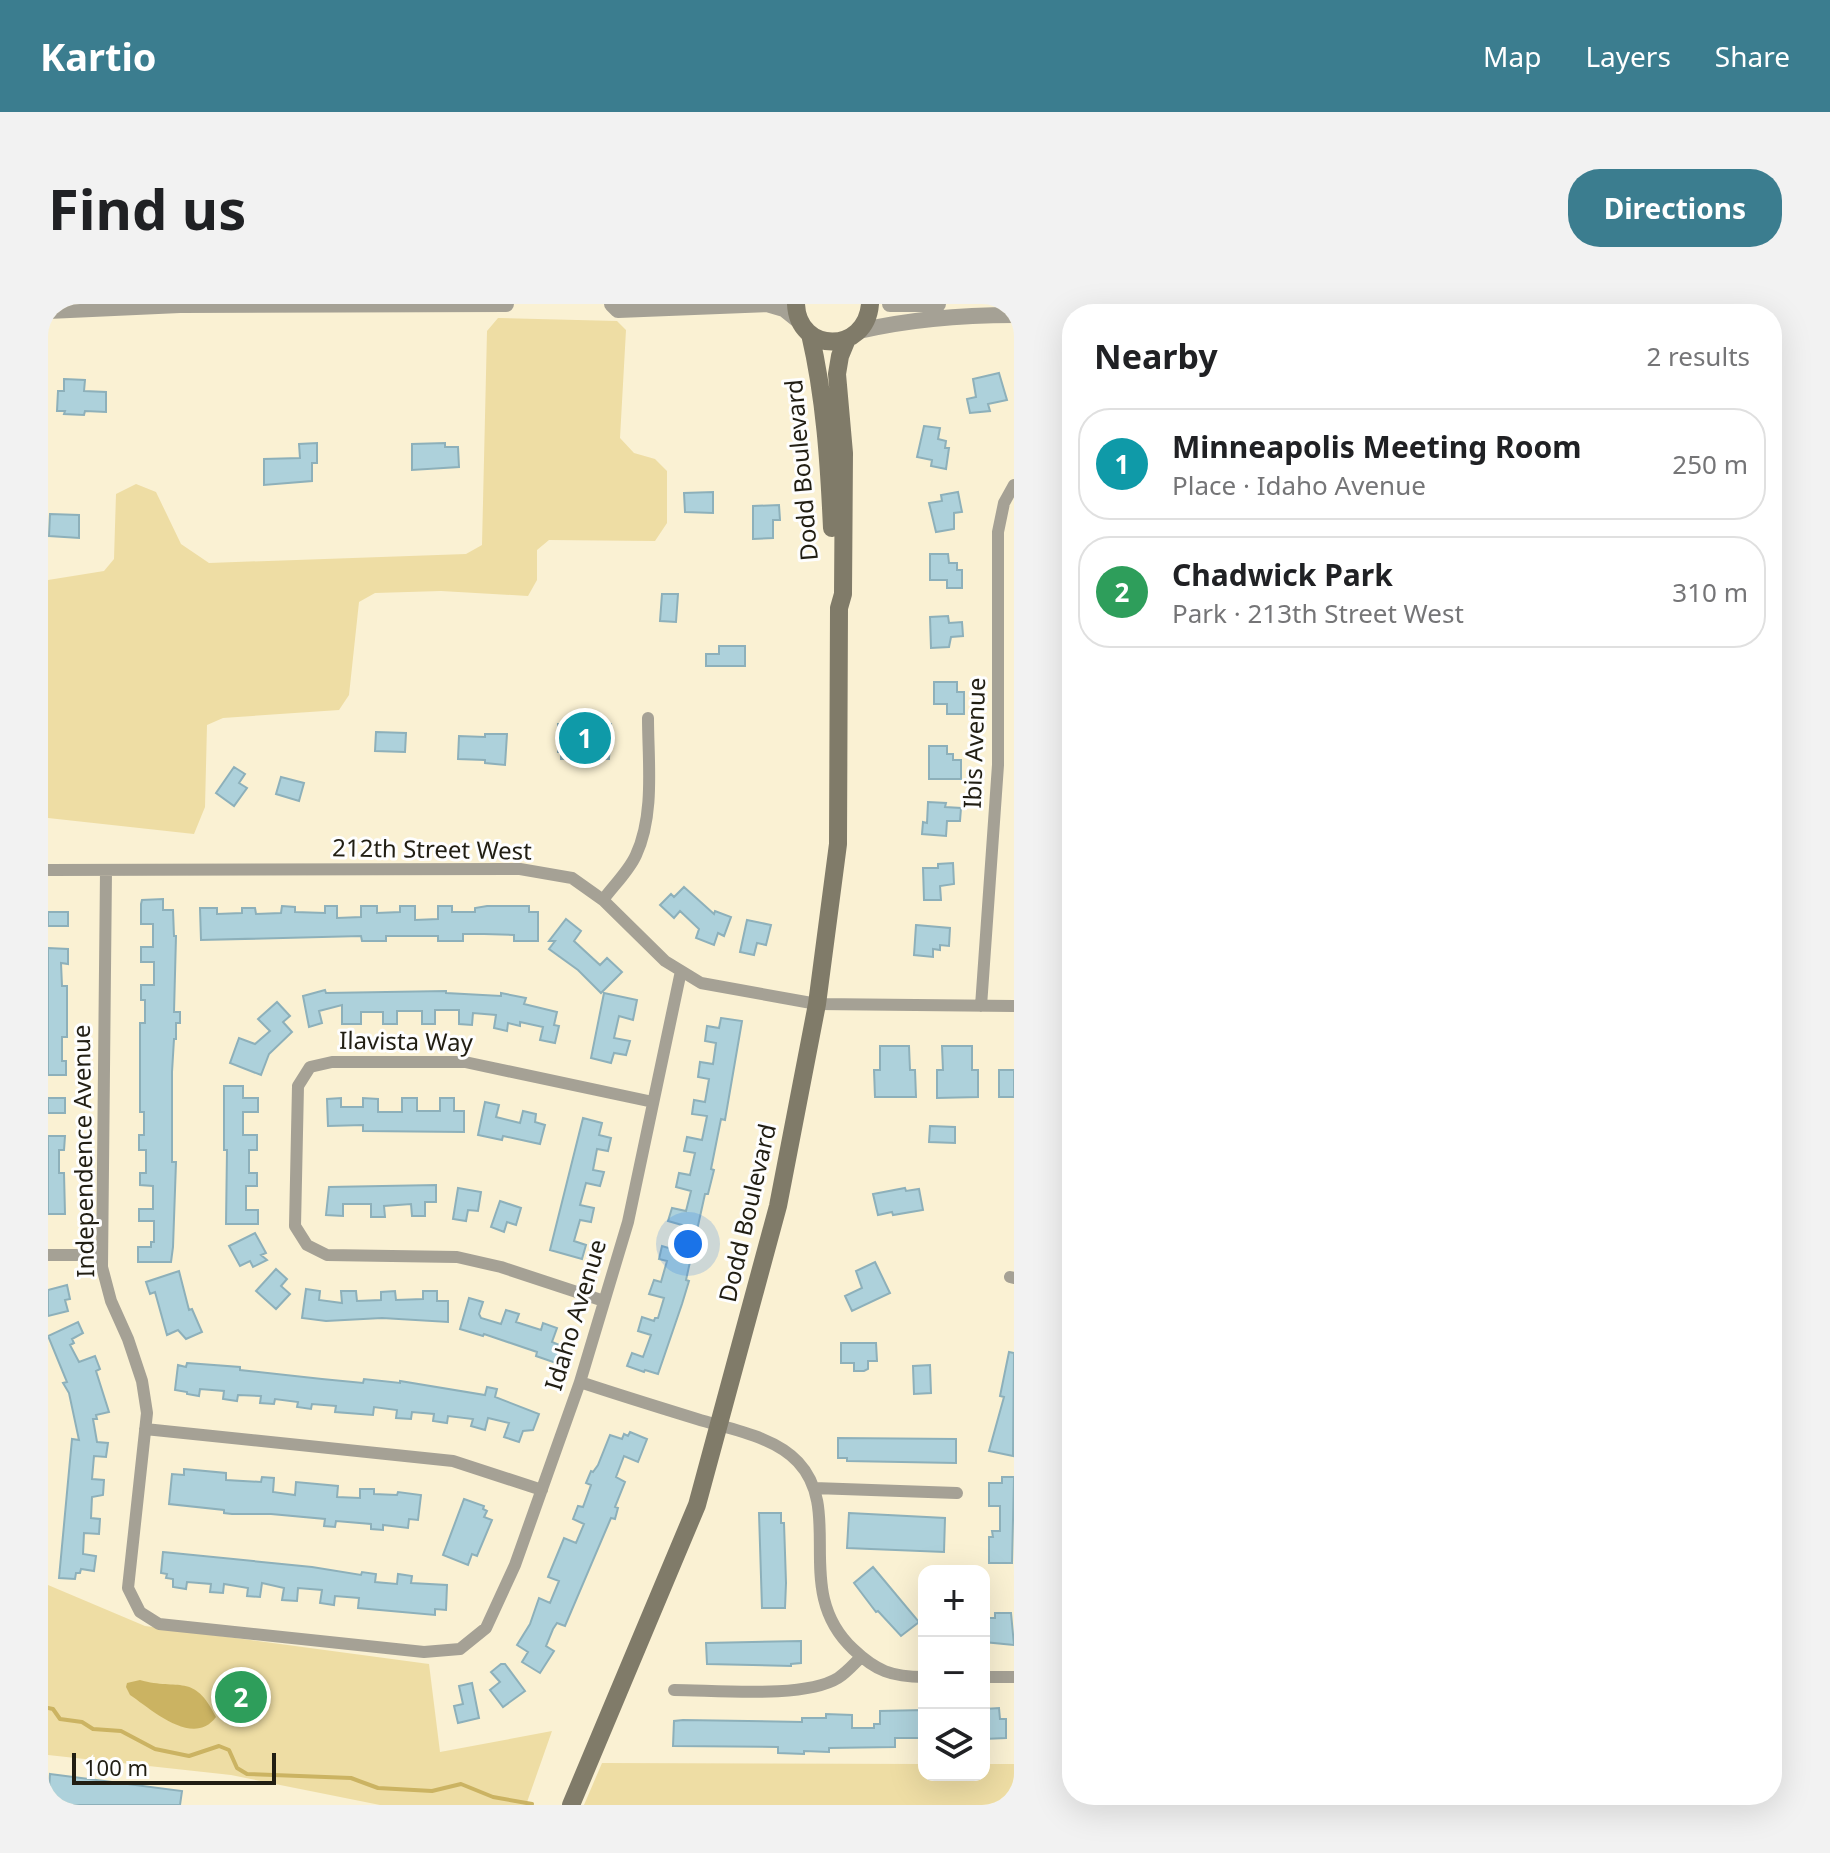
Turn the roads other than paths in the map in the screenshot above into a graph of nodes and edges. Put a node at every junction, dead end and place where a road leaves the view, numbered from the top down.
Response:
1 (506, 304) edge
2 (612, 304) edge
3 (870, 304) edge
4 (890, 304) edge
5 (938, 304) edge
6 (48, 311) edge
7 (1014, 315) edge
8 (802, 320) edge
9 (853, 335) junction
10 (1014, 485) edge
11 (839, 602) junction
12 (648, 718) dead end
13 (48, 870) edge
14 (106, 871) junction
15 (603, 900) junction
16 (681, 971) junction
17 (817, 1004) junction
18 (981, 1006) junction
19 (1014, 1006) edge
20 (653, 1102) junction
21 (48, 1255) edge
22 (102, 1255) junction
23 (604, 1301) junction
24 (580, 1382) junction
25 (718, 1426) junction
26 (145, 1429) junction
27 (814, 1488) junction
28 (542, 1490) junction
29 (957, 1493) dead end
30 (460, 1649) joint
31 (861, 1657) junction
32 (918, 1677) edge
33 (990, 1677) edge
34 (1014, 1677) edge
35 (674, 1690) dead end
36 (571, 1805) edge

1 - 6 street
2 - 8 street
3 - 9 main road, Dodd Boulevard
4 - 5 street
7 - 9 street
8 - 9 main road
8 - 11 main road, Dodd Boulevard
9 - 11 main road, Dodd Boulevard
10 - 18 street, Ibis Avenue
11 - 17 main road, Dodd Boulevard
12 - 15 street
13 - 14 street, 212th Street West
14 - 15 street, 212th Street West
14 - 22 street, Independence Avenue
15 - 16 street, 212th Street West
16 - 17 street, 212th Street West
16 - 20 street, Idaho Avenue
17 - 18 street, 212th Street West
17 - 25 main road, Dodd Boulevard
18 - 19 street, 212th Street West
20 - 23 street, Idaho Avenue
20 - 23 street, Ilavista Way
21 - 22 street
22 - 26 street, Independence Avenue
23 - 24 street, Idaho Avenue
24 - 25 street
24 - 28 street, Idaho Avenue
25 - 27 street
25 - 36 main road, Dodd Boulevard
26 - 28 street
26 - 30 street, Independence Avenue
27 - 29 street
27 - 31 street
28 - 30 street, Idaho Avenue
31 - 32 street
31 - 35 street
33 - 34 street

